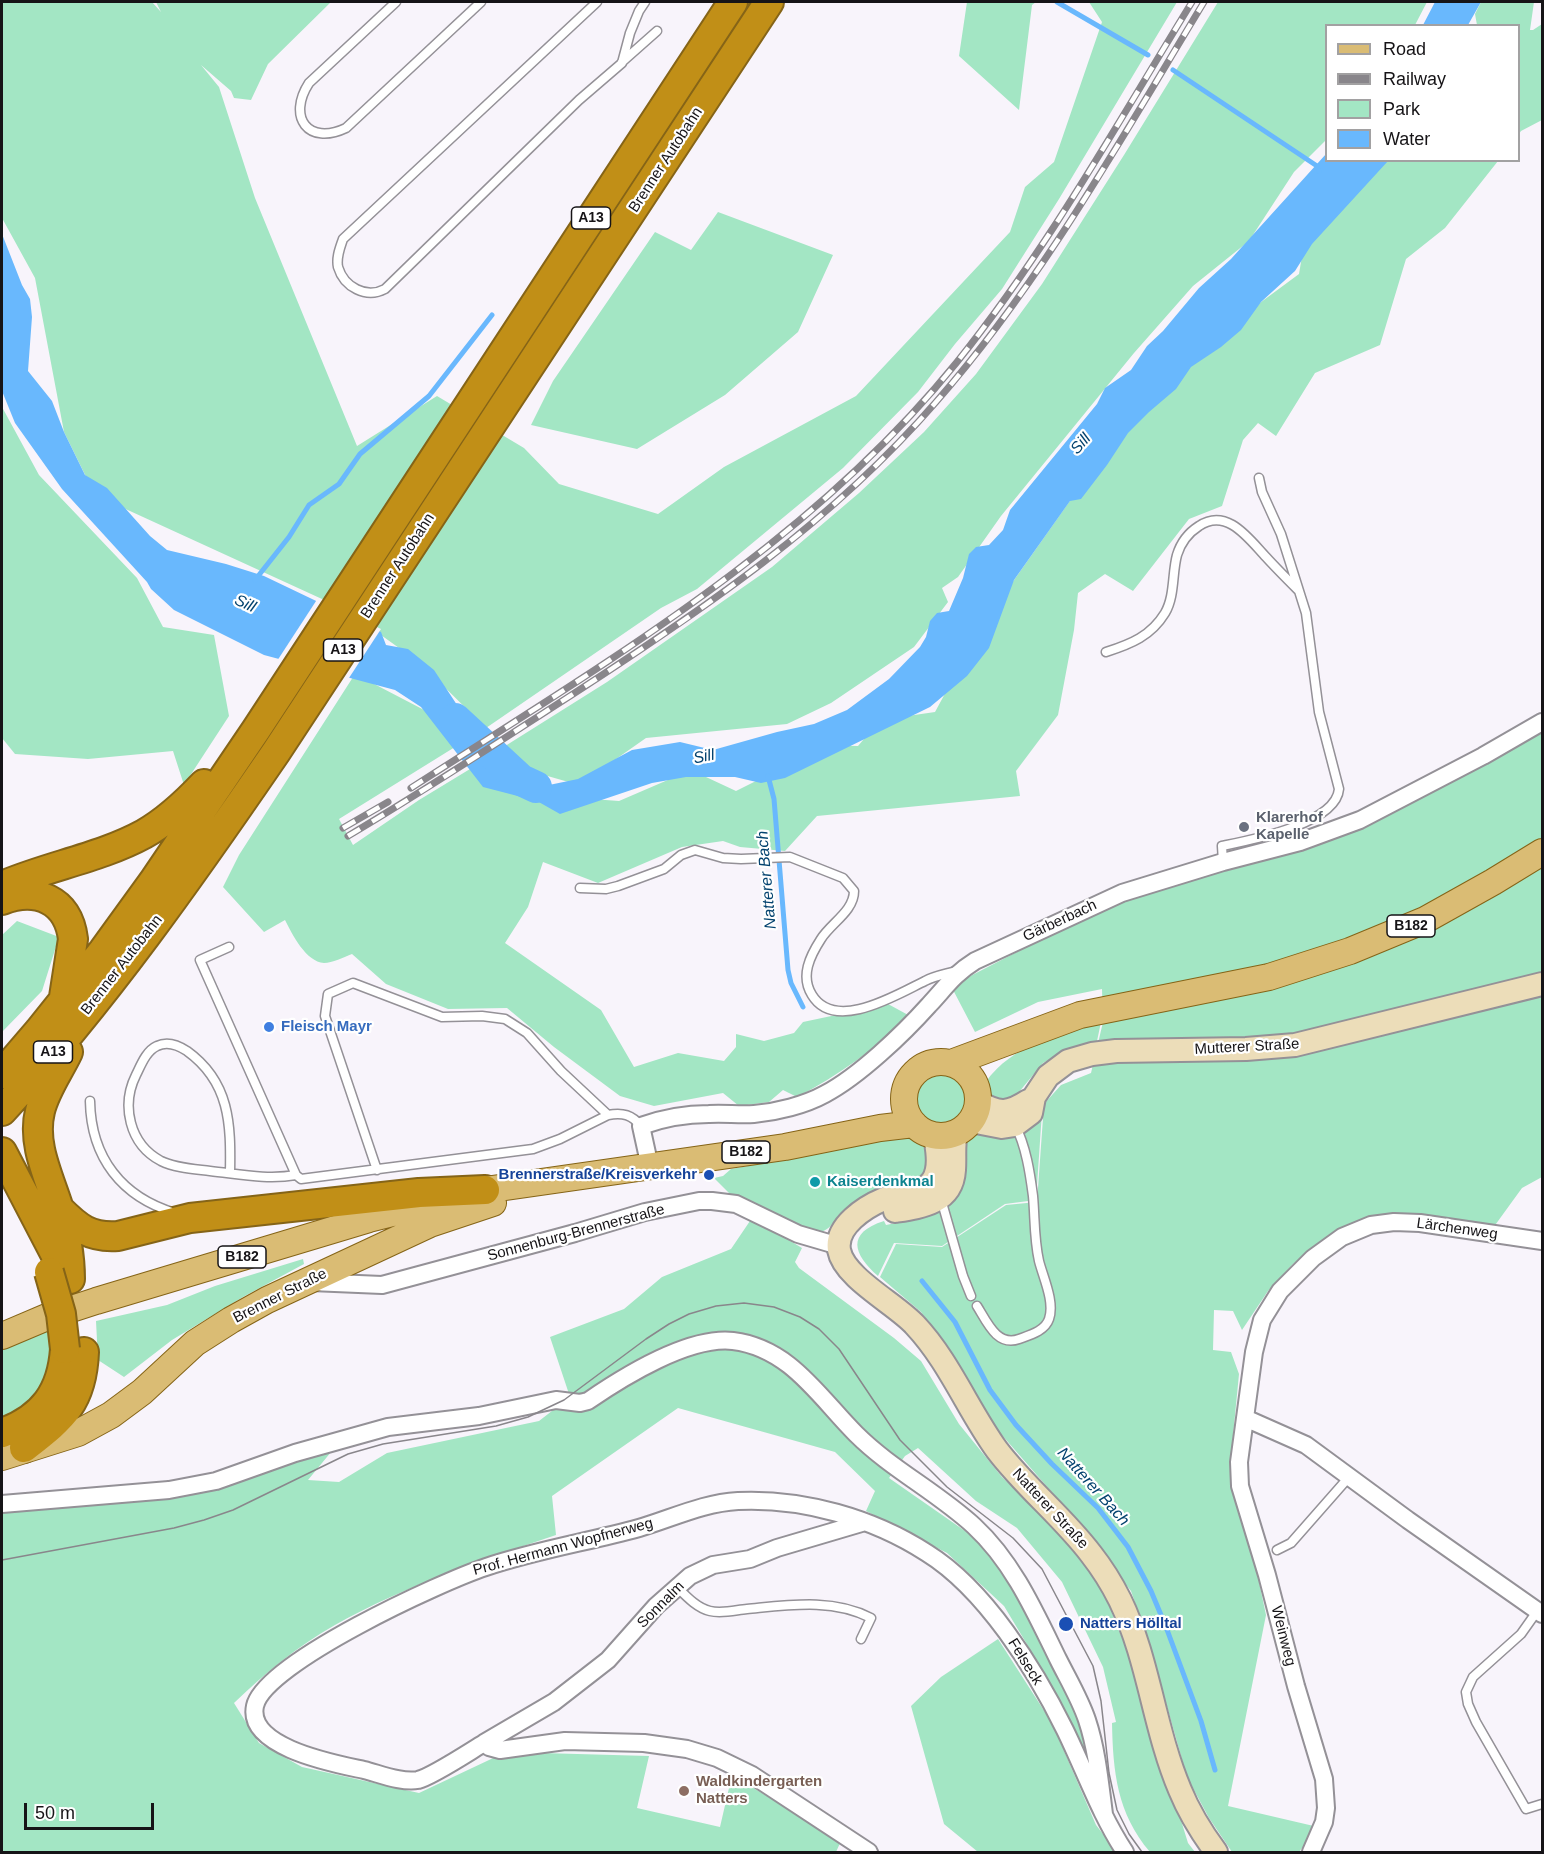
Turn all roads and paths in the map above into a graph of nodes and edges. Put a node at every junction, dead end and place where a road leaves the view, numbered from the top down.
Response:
1 (396, 2) edge
2 (481, 2) edge
3 (597, 2) edge
4 (645, 2) edge
5 (733, 2) edge
6 (769, 2) edge
7 (657, 31) dead end
8 (622, 63) junction
9 (1259, 478) dead end
10 (1300, 592) junction
11 (1106, 652) dead end
12 (1542, 722) edge
13 (177, 825) junction
14 (1542, 852) edge
15 (1223, 862) junction
16 (2, 886) edge
17 (580, 888) dead end
18 (2, 900) edge
19 (229, 947) dead end
20 (960, 970) junction
21 (1542, 984) edge
22 (73, 1009) junction
23 (1022, 1038) junction
24 (951, 1063) junction
25 (2, 1074) edge
26 (1035, 1097) junction
27 (904, 1100) junction
28 (90, 1101) dead end
29 (2, 1111) edge
30 (608, 1115) junction
31 (954, 1116) junction
32 (1015, 1125) junction
33 (641, 1126) junction
34 (842, 1135) junction
35 (2, 1152) edge
36 (650, 1167) junction
37 (377, 1170) junction
38 (230, 1173) junction
39 (296, 1175) junction
40 (559, 1180) junction
41 (2, 1181) edge
42 (485, 1190) junction
43 (941, 1198) junction
44 (59, 1209) junction
45 (864, 1211) junction
46 (190, 1218) junction
47 (1371, 1225) joint
48 (1542, 1241) edge
49 (839, 1246) junction
50 (62, 1268) junction
51 (307, 1281) junction
52 (971, 1296) dead end
53 (977, 1306) dead end
54 (2, 1336) edge
55 (1245, 1418) junction
56 (9, 1446) edge
57 (1349, 1477) junction
58 (2, 1504) edge
59 (866, 1522) junction
60 (1277, 1550) dead end
61 (677, 1586) junction
62 (1540, 1612) edge
63 (861, 1639) dead end
64 (257, 1700) joint
65 (484, 1743) junction
66 (1542, 1804) edge
67 (1104, 1814) junction
68 (869, 1852) edge
69 (1125, 1852) edge
70 (1216, 1852) edge
71 (1311, 1852) edge

1 - 2 lane
3 - 8 lane
4 - 8 lane
5 - 13 highway, Brenner Autobahn / A13
6 - 22 highway, Brenner Autobahn / A13
7 - 8 lane
9 - 10 lane
10 - 11 lane
10 - 15 lane
12 - 15 street, Gärberbach
13 - 16 highway
13 - 22 highway, Brenner Autobahn / A13
14 - 23 main road, B182
15 - 20 street, Gärberbach
17 - 20 lane
18 - 22 highway
19 - 39 lane
20 - 33 street, Gärberbach
21 - 26 street, Mutterer Straße
22 - 25 highway, Brenner Autobahn / A13
22 - 29 highway, Brenner Autobahn / A13
22 - 44 highway
23 - 24 main road, B182
23 - 31 main road, B182
24 - 27 main road, B182
24 - 31 main road
26 - 31 street, Mutterer Straße
26 - 32 street, Mutterer Straße
27 - 31 main road
27 - 34 main road, Brenner Straße / B182
28 - 46 lane
30 - 33 lane
30 - 37 lane
30 - 37 lane
31 - 32 street
31 - 34 main road, Brenner Straße / B182
31 - 43 street
31 - 45 street
32 - 53 lane
33 - 36 street
34 - 36 main road, Brenner Straße / B182
35 - 50 highway
36 - 40 main road, Brenner Straße / B182
37 - 39 lane
38 - 38 lane
38 - 39 lane
40 - 42 main road, Brenner Straße / B182
40 - 51 main road, Brenner Straße / B182
41 - 50 highway
42 - 46 highway
42 - 54 main road, Brenner Straße / B182
43 - 45 street
43 - 52 lane
44 - 46 highway
44 - 50 highway
45 - 49 street
47 - 48 street, Lärchenweg
47 - 55 street, Weinweg
49 - 51 street, Sonnenburg-Brennerstraße
49 - 70 street, Natterer Straße
50 - 56 highway
51 - 56 main road, Brenner Straße / B182
55 - 57 street
55 - 71 street, Weinweg
57 - 60 lane
57 - 62 street
58 - 67 street
59 - 61 street, Sonnalm
59 - 64 street, Prof. Hermann Wopfnerweg
59 - 67 street, Felseck
61 - 63 lane
61 - 65 street, Sonnalm
62 - 66 lane
64 - 65 street, Sonnalm
65 - 68 street
67 - 69 street, Felseck

